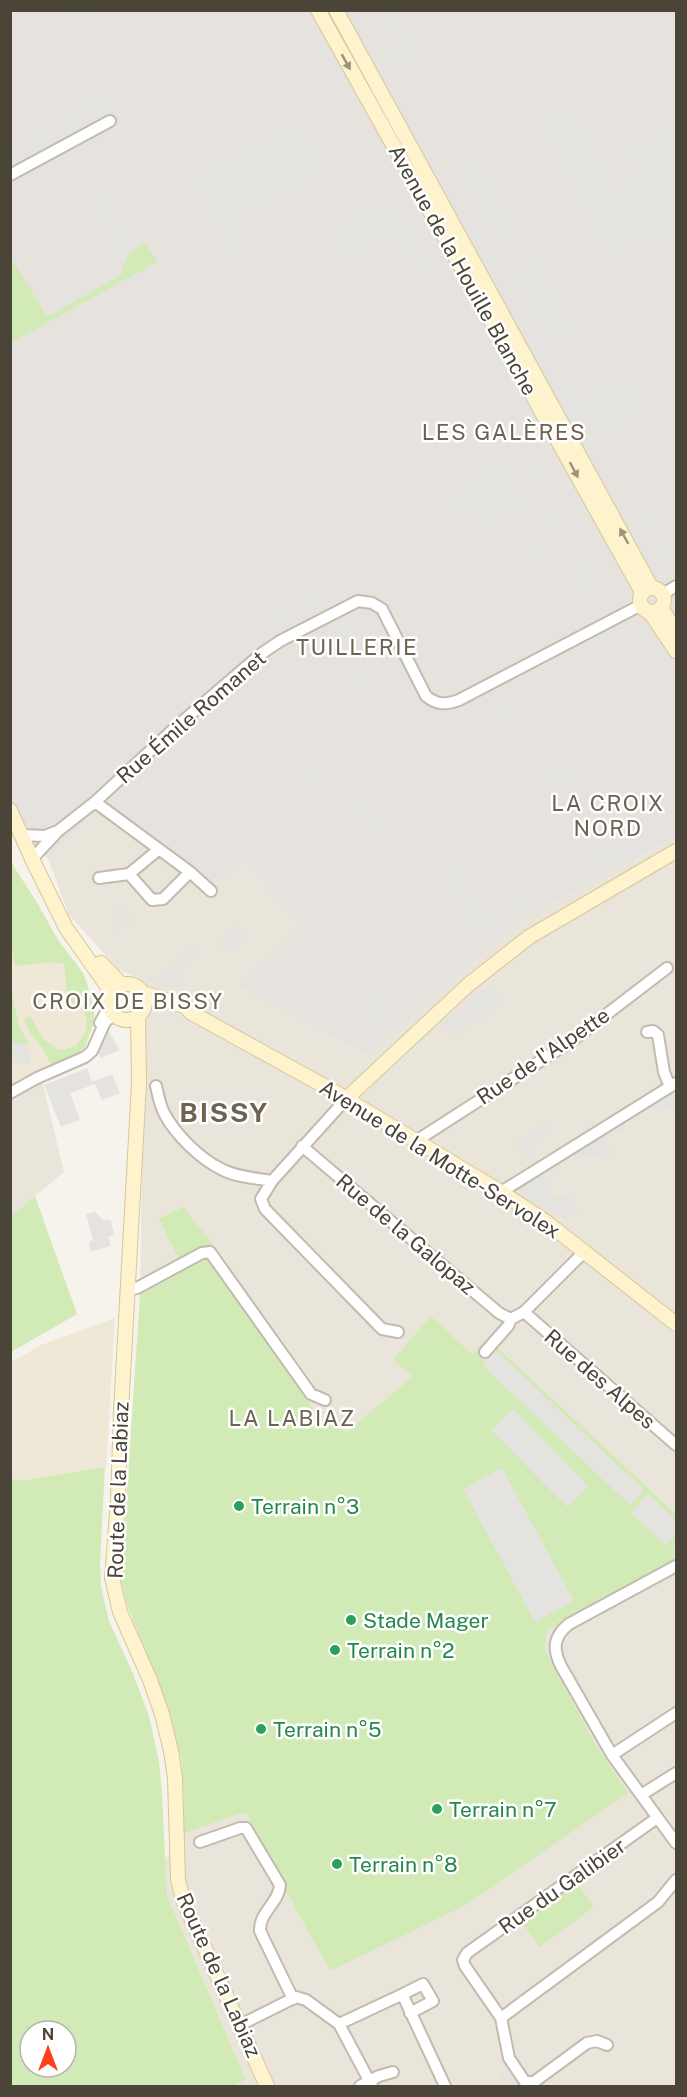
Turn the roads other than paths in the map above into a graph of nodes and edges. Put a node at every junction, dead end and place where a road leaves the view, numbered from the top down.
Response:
1 (318, 10) edge
2 (336, 10) edge
3 (110, 121) dead end
4 (10, 175) edge
5 (676, 586) edge
6 (651, 600) junction
7 (676, 632) edge
8 (676, 651) edge
9 (94, 802) junction
10 (10, 810) edge
11 (58, 831) junction
12 (21, 835) junction
13 (158, 850) junction
14 (676, 851) edge
15 (32, 859) junction
16 (190, 872) junction
17 (129, 874) junction
18 (99, 878) dead end
19 (211, 891) dead end
20 (667, 968) dead end
21 (143, 993) junction
22 (116, 1003) junction
23 (141, 1012) junction
24 (190, 1012) junction
25 (647, 1032) dead end
26 (137, 1046) junction
27 (673, 1085) edge
28 (156, 1086) dead end
29 (12, 1089) edge
30 (347, 1098) junction
31 (416, 1141) junction
32 (302, 1146) junction
33 (269, 1185) junction
34 (501, 1192) junction
35 (584, 1251) junction
36 (128, 1290) junction
37 (524, 1312) junction
38 (511, 1319) junction
39 (676, 1324) edge
40 (398, 1332) dead end
41 (485, 1352) dead end
42 (325, 1400) dead end
43 (676, 1445) edge
44 (676, 1567) edge
45 (676, 1713) edge
46 (612, 1755) junction
47 (676, 1773) edge
48 (641, 1796) junction
49 (657, 1818) junction
50 (200, 1842) dead end
51 (676, 1843) edge
52 (676, 1880) edge
53 (401, 1995) junction
54 (293, 1999) junction
55 (410, 2013) junction
56 (501, 2018) junction
57 (339, 2024) junction
58 (240, 2025) junction
59 (607, 2045) dead end
60 (393, 2072) dead end
61 (367, 2085) edge
62 (267, 2086) edge
63 (446, 2086) edge

1 -> 6 main road, Avenue de la Houille Blanche
6 -> 2 main road, Avenue de la Houille Blanche
3 - 4 street
5 - 6 street
6 - 7 main road, Avenue de la Houille Blanche
6 - 8 main road, Avenue de la Houille Blanche
6 - 9 street, Rue Émile Romanet
9 - 11 street, Rue Émile Romanet
9 - 13 street
10 - 12 main road
11 - 12 street
11 - 15 street, Rue Émile Romanet
12 - 15 main road
13 - 16 street
13 - 17 street
14 - 30 main road
15 - 22 main road
16 - 17 street
16 - 19 street
17 - 18 street
20 - 31 street, Rue de l'Alpette
21 - 22 main road, Avenue de la Motte-Servolex
21 - 23 main road, Route de la Labiaz
21 - 24 main road, Avenue de la Motte-Servolex
22 - 23 main road, Avenue de la Motte-Servolex
22 - 26 main road, Route de la Labiaz
22 - 29 street
23 - 24 main road, Avenue de la Motte-Servolex
23 - 26 main road, Route de la Labiaz
24 - 30 main road, Avenue de la Motte-Servolex
25 - 27 street
26 - 36 main road, Route de la Labiaz
27 - 34 street
28 - 33 street
30 - 31 main road, Avenue de la Motte-Servolex
30 - 32 street
31 - 34 main road, Avenue de la Motte-Servolex
32 - 33 street
32 - 38 street, Rue de la Galopaz
33 - 40 street
34 - 35 main road, Avenue de la Motte-Servolex
35 - 37 street
35 - 39 main road, Avenue de la Motte-Servolex
36 - 42 street
36 - 58 main road, Route de la Labiaz
37 - 38 street
37 - 43 street, Rue des Alpes
38 - 41 street
44 - 46 street
45 - 46 street
46 - 48 street
47 - 48 street
48 - 49 street
49 - 51 street
49 - 56 street, Rue du Galibier
50 - 54 street
52 - 56 street
53 - 55 street
53 - 55 street
53 - 57 street
54 - 57 street
54 - 58 street
55 - 63 street
56 - 59 street
57 - 61 street
58 - 62 main road, Route de la Labiaz
60 - 61 street

